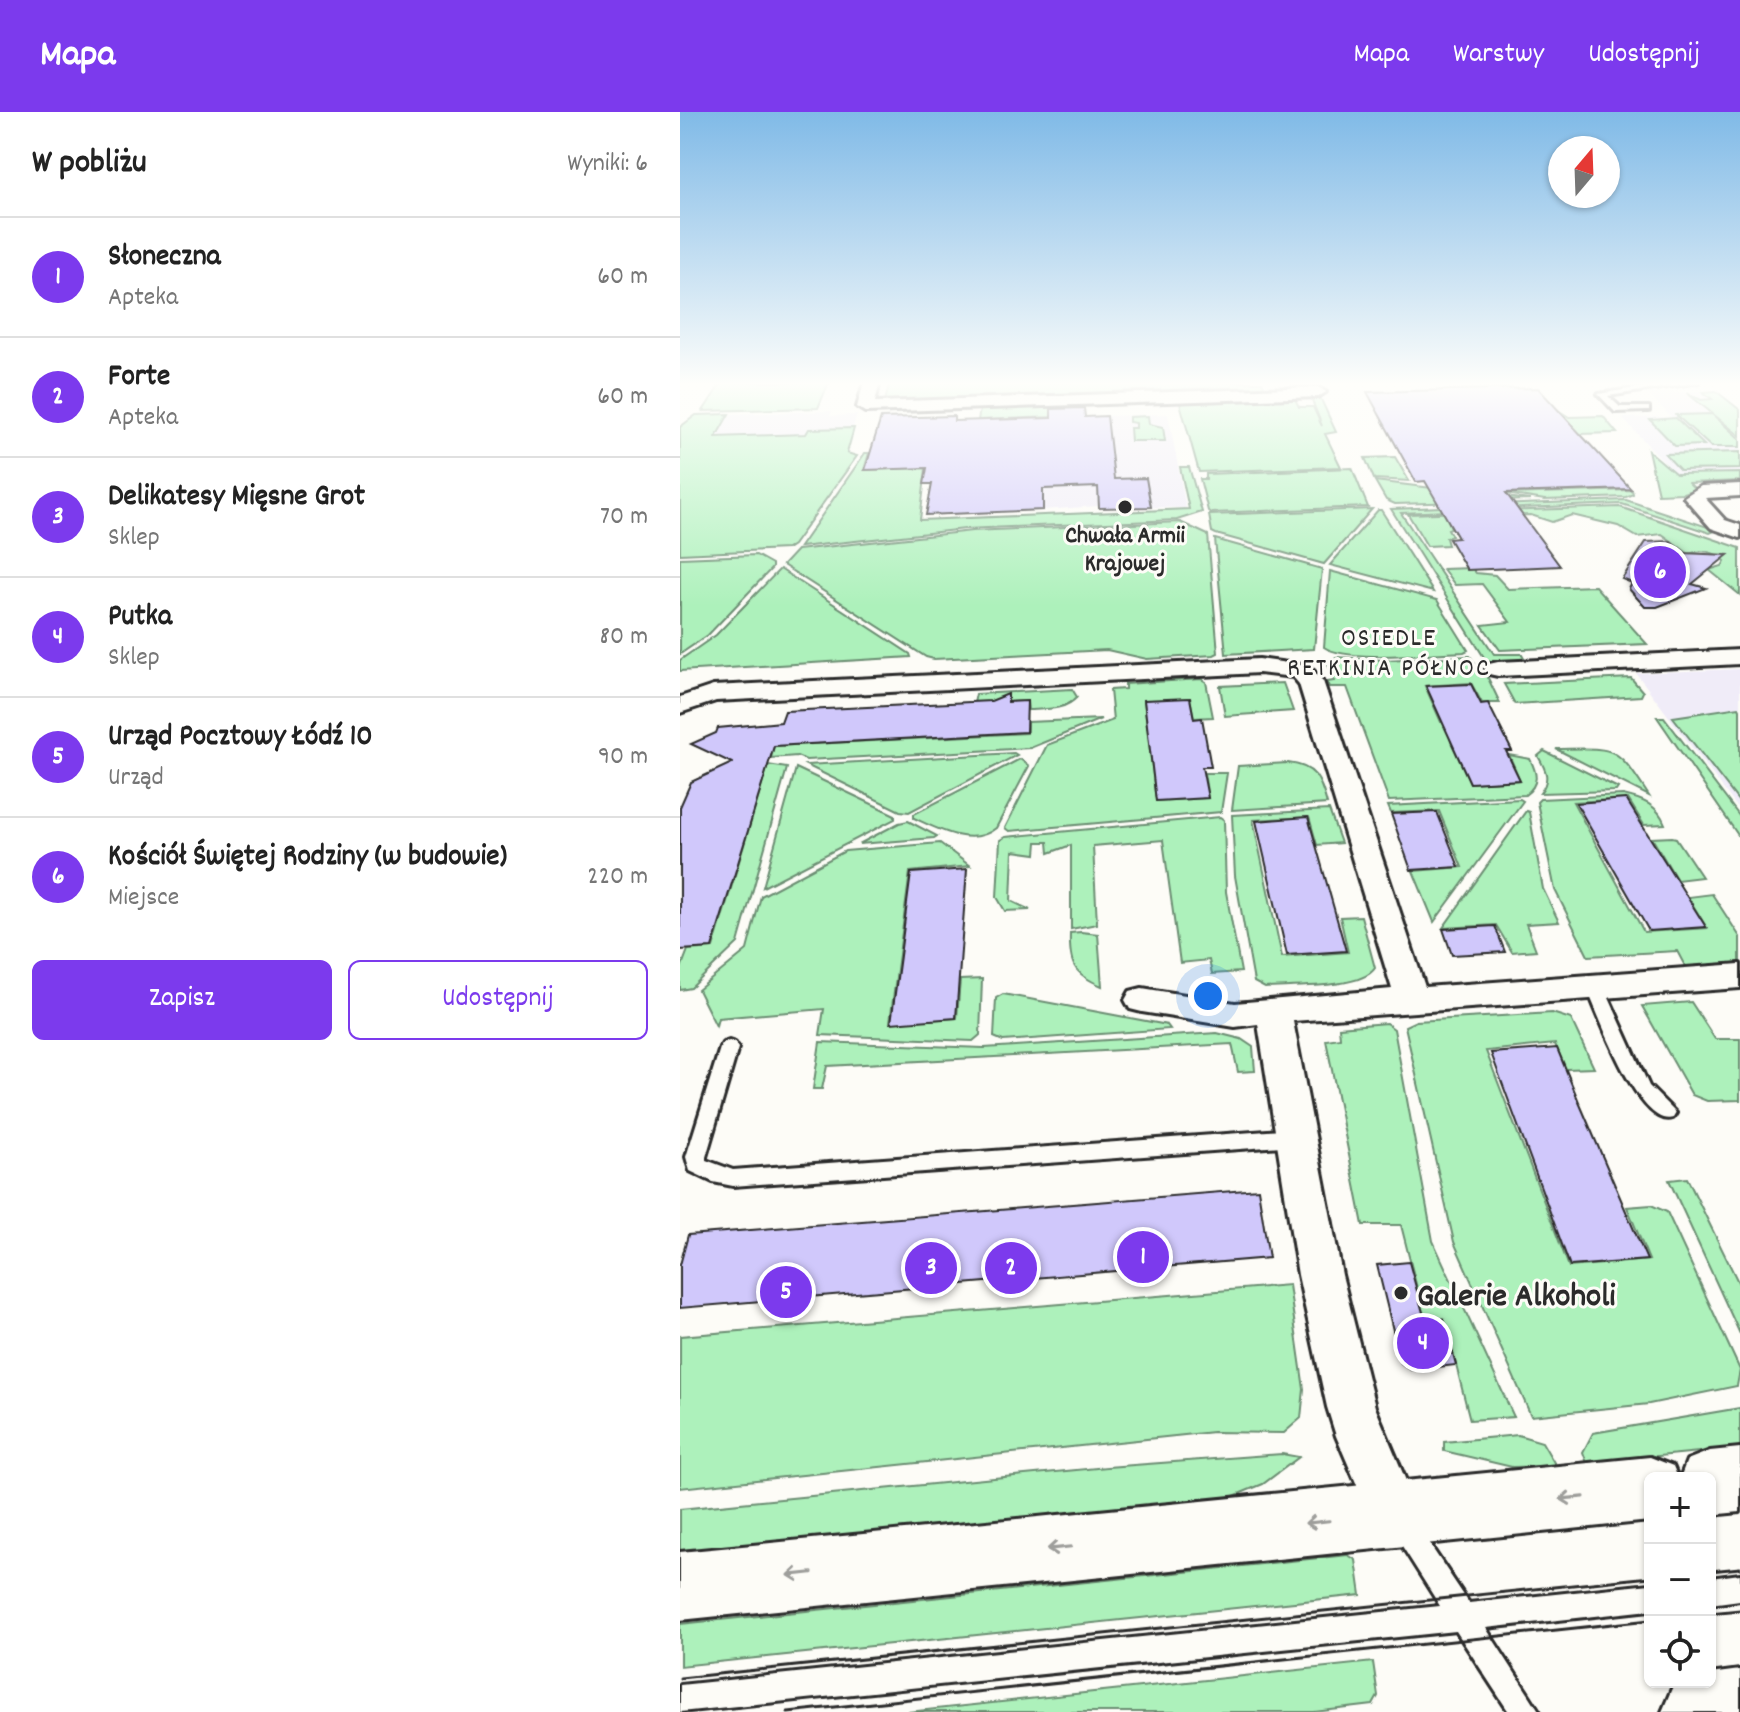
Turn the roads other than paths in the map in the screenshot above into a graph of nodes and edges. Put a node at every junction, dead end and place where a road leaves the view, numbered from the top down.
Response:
1 (1740, 490) edge
2 (1740, 532) edge
3 (1740, 657) edge
4 (1498, 669) dead end
5 (680, 705) edge
6 (1740, 976) edge
7 (1596, 989) junction
8 (1412, 999) junction
9 (1142, 1000) dead end
10 (1273, 1010) junction
11 (729, 1048) dead end
12 (1666, 1113) dead end
13 (1295, 1137) junction
14 (1740, 1480) edge
15 (1716, 1482) edge
16 (1644, 1490) edge
17 (1395, 1514) junction
18 (680, 1586) edge
19 (1740, 1587) edge
20 (1716, 1590) edge
21 (1644, 1598) edge
22 (1463, 1617) junction
23 (680, 1699) edge
24 (1740, 1707) edge
25 (1526, 1712) edge
26 (1699, 1712) edge

1 - 2 street
3 - 4 street
5 - 8 street
6 - 7 street
7 - 8 street
7 - 12 lane
8 - 10 street
9 - 10 street
10 - 13 street
11 - 13 lane
13 - 17 street
14 - 15 street
16 -> 17 street
17 -> 18 street
17 - 22 lane
19 - 20 lane
21 - 22 lane
22 - 23 lane
22 - 25 lane
24 - 26 street

